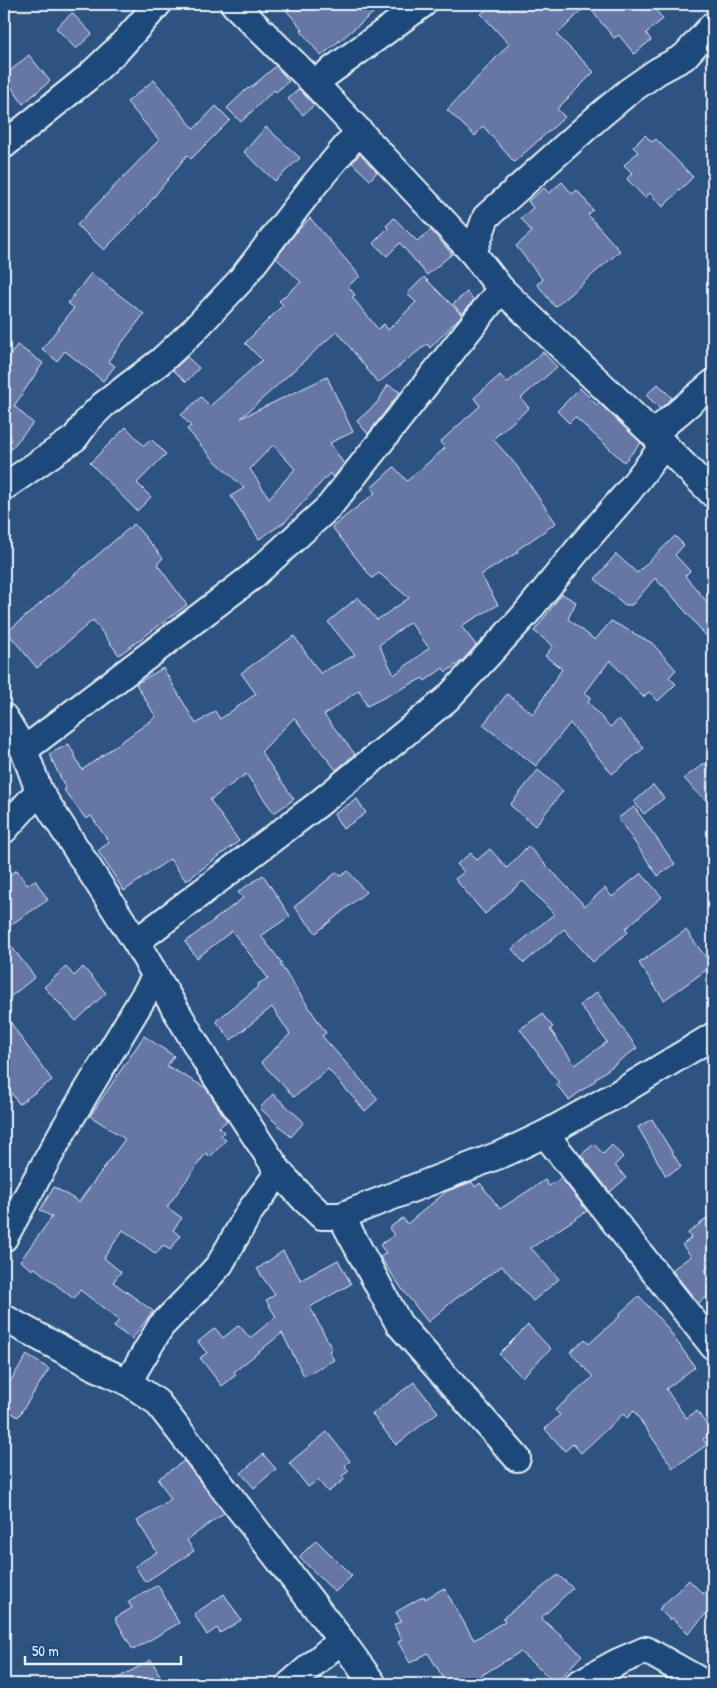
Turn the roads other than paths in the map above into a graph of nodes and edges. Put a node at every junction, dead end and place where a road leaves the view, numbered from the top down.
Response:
1 (158, 4) edge
2 (234, 4) edge
3 (423, 4) edge
4 (713, 25) edge
5 (314, 83) junction
6 (359, 132) junction
7 (4, 145) edge
8 (486, 217) junction
9 (445, 223) junction
10 (473, 254) junction
11 (501, 289) junction
12 (713, 384) edge
13 (658, 440) junction
14 (4, 487) edge
15 (713, 494) edge
16 (4, 717) edge
17 (24, 750) junction
18 (39, 792) junction
19 (4, 830) edge
20 (136, 942) junction
21 (156, 976) junction
22 (713, 1036) edge
23 (546, 1134) junction
24 (279, 1172) junction
25 (341, 1216) junction
26 (4, 1238) edge
27 (4, 1318) edge
28 (713, 1346) edge
29 (128, 1382) junction
30 (517, 1458) dead end
31 (341, 1640) junction
32 (290, 1684) edge
33 (372, 1684) edge
34 (578, 1684) edge
35 (706, 1684) edge

1 - 7 street
2 - 5 street
3 - 5 street
4 - 8 street
5 - 6 street
6 - 9 street
6 - 14 street
8 - 9 street
8 - 10 street
9 - 10 street
10 - 11 street
11 - 13 street
11 - 17 street
12 - 13 street
13 - 15 street
13 - 20 street
16 - 17 street
17 - 18 street
18 - 19 street
18 - 20 street
20 - 21 street
21 - 24 street
21 - 26 street
22 - 23 street
23 - 25 street
23 - 28 street
24 - 25 street
24 - 29 street
25 - 30 street
27 - 29 street
29 - 31 street
31 - 32 street
31 - 33 street
34 - 35 street

